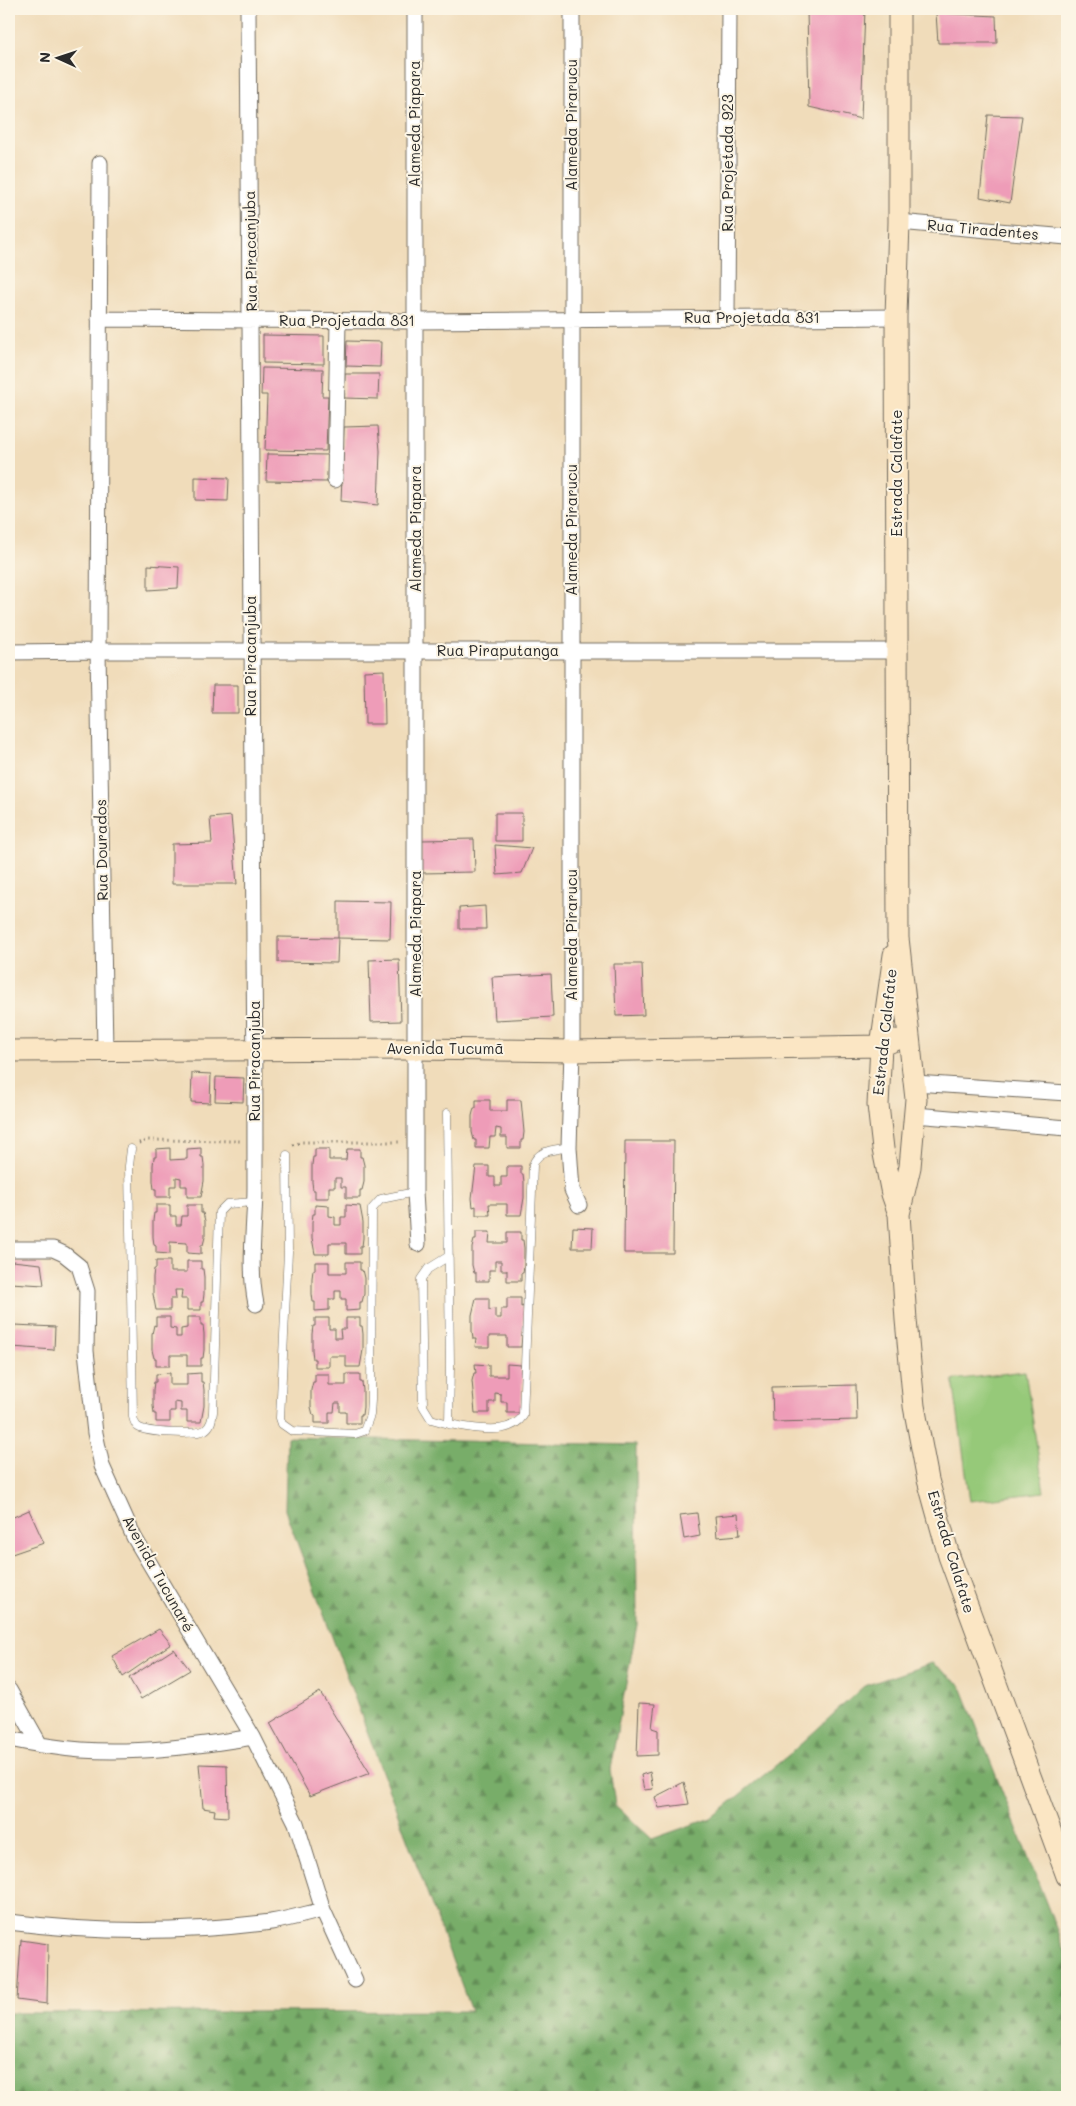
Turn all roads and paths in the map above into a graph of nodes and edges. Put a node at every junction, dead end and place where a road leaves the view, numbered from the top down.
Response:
1 (248, 9) edge
2 (415, 9) edge
3 (572, 9) edge
4 (729, 9) edge
5 (899, 9) edge
6 (100, 163) dead end
7 (898, 222) junction
8 (1067, 237) edge
9 (726, 318) junction
10 (896, 318) junction
11 (99, 319) junction
12 (572, 319) junction
13 (252, 320) junction
14 (338, 321) junction
15 (416, 321) junction
16 (335, 480) dead end
17 (98, 650) junction
18 (250, 651) junction
19 (572, 651) junction
20 (898, 651) junction
21 (9, 652) edge
22 (416, 652) junction
23 (898, 938) junction
24 (881, 1046) junction
25 (910, 1046) junction
26 (416, 1049) junction
27 (105, 1050) junction
28 (255, 1050) junction
29 (572, 1050) junction
30 (9, 1051) edge
31 (915, 1083) junction
32 (1067, 1093) edge
33 (447, 1113) dead end
34 (915, 1125) junction
35 (1067, 1128) edge
36 (880, 1129) junction
37 (255, 1142) junction
38 (416, 1142) junction
39 (570, 1147) junction
40 (131, 1149) joint
41 (286, 1155) joint
42 (415, 1192) junction
43 (255, 1202) junction
44 (579, 1205) dead end
45 (899, 1214) junction
46 (418, 1244) dead end
47 (9, 1249) edge
48 (449, 1256) junction
49 (256, 1304) dead end
50 (449, 1424) junction
51 (9, 1690) edge
52 (253, 1737) junction
53 (9, 1739) edge
54 (40, 1745) junction
55 (1067, 1876) edge
56 (323, 1910) junction
57 (9, 1922) edge
58 (356, 1980) dead end

1 - 13 street, Rua Piracanjuba
2 - 15 street, Alameda Piapara
3 - 12 street, Alameda Pirarucu
4 - 9 street, Rua Projetada 923
5 - 7 street, Estrada Calafate
6 - 11 street
7 - 8 street, Rua Tiradentes
7 - 10 street, Estrada Calafate
9 - 10 street, Rua Projetada 831
9 - 12 street, Rua Projetada 831
10 - 20 street, Estrada Calafate
11 - 13 street, Rua Projetada 831
11 - 17 street
12 - 15 street, Rua Projetada 831
12 - 19 street, Alameda Pirarucu
13 - 14 street, Rua Projetada 831
13 - 18 street, Rua Piracanjuba
14 - 15 street, Rua Projetada 831
14 - 16 street
15 - 22 street, Alameda Piapara
17 - 18 street, Rua Piraputanga
17 - 21 street, Rua Piraputanga
17 - 27 street, Rua Dourados
18 - 22 street, Rua Piraputanga
18 - 28 street, Rua Piracanjuba
19 - 20 street, Rua Piraputanga
19 - 22 street, Rua Piraputanga
19 - 29 street, Alameda Pirarucu
20 - 23 street, Estrada Calafate
22 - 26 street, Alameda Piapara
23 - 24 street, Estrada Calafate
23 - 25 street, Estrada Calafate
24 - 25 street, Avenida Tucumã
24 - 29 street, Avenida Tucumã
24 - 36 street, Estrada Calafate
25 - 31 street, Estrada Calafate
26 - 28 street, Avenida Tucumã
26 - 29 street, Avenida Tucumã
26 - 38 street, Alameda Piapara
27 - 28 street, Avenida Tucumã
27 - 30 street, Avenida Tucumã
28 - 37 street, Rua Piracanjuba
29 - 39 street
31 - 32 street
31 - 34 street, Estrada Calafate
33 - 48 lane
34 - 35 street
34 - 36 street
34 - 45 street, Estrada Calafate
36 - 45 street, Estrada Calafate
37 - 40 path
37 - 43 street, Rua Piracanjuba
38 - 41 path
38 - 42 street, Alameda Piapara
39 - 44 street
39 - 50 lane
40 - 43 lane
41 - 42 lane
42 - 46 street, Alameda Piapara
43 - 49 street, Rua Piracanjuba
45 - 55 street, Estrada Calafate
47 - 52 street, Avenida Tucunaré
48 - 50 lane
48 - 50 lane
51 - 54 street
52 - 54 street
52 - 56 street, Avenida Tucunaré
53 - 54 street
56 - 57 street
56 - 58 street, Avenida Tucunaré

